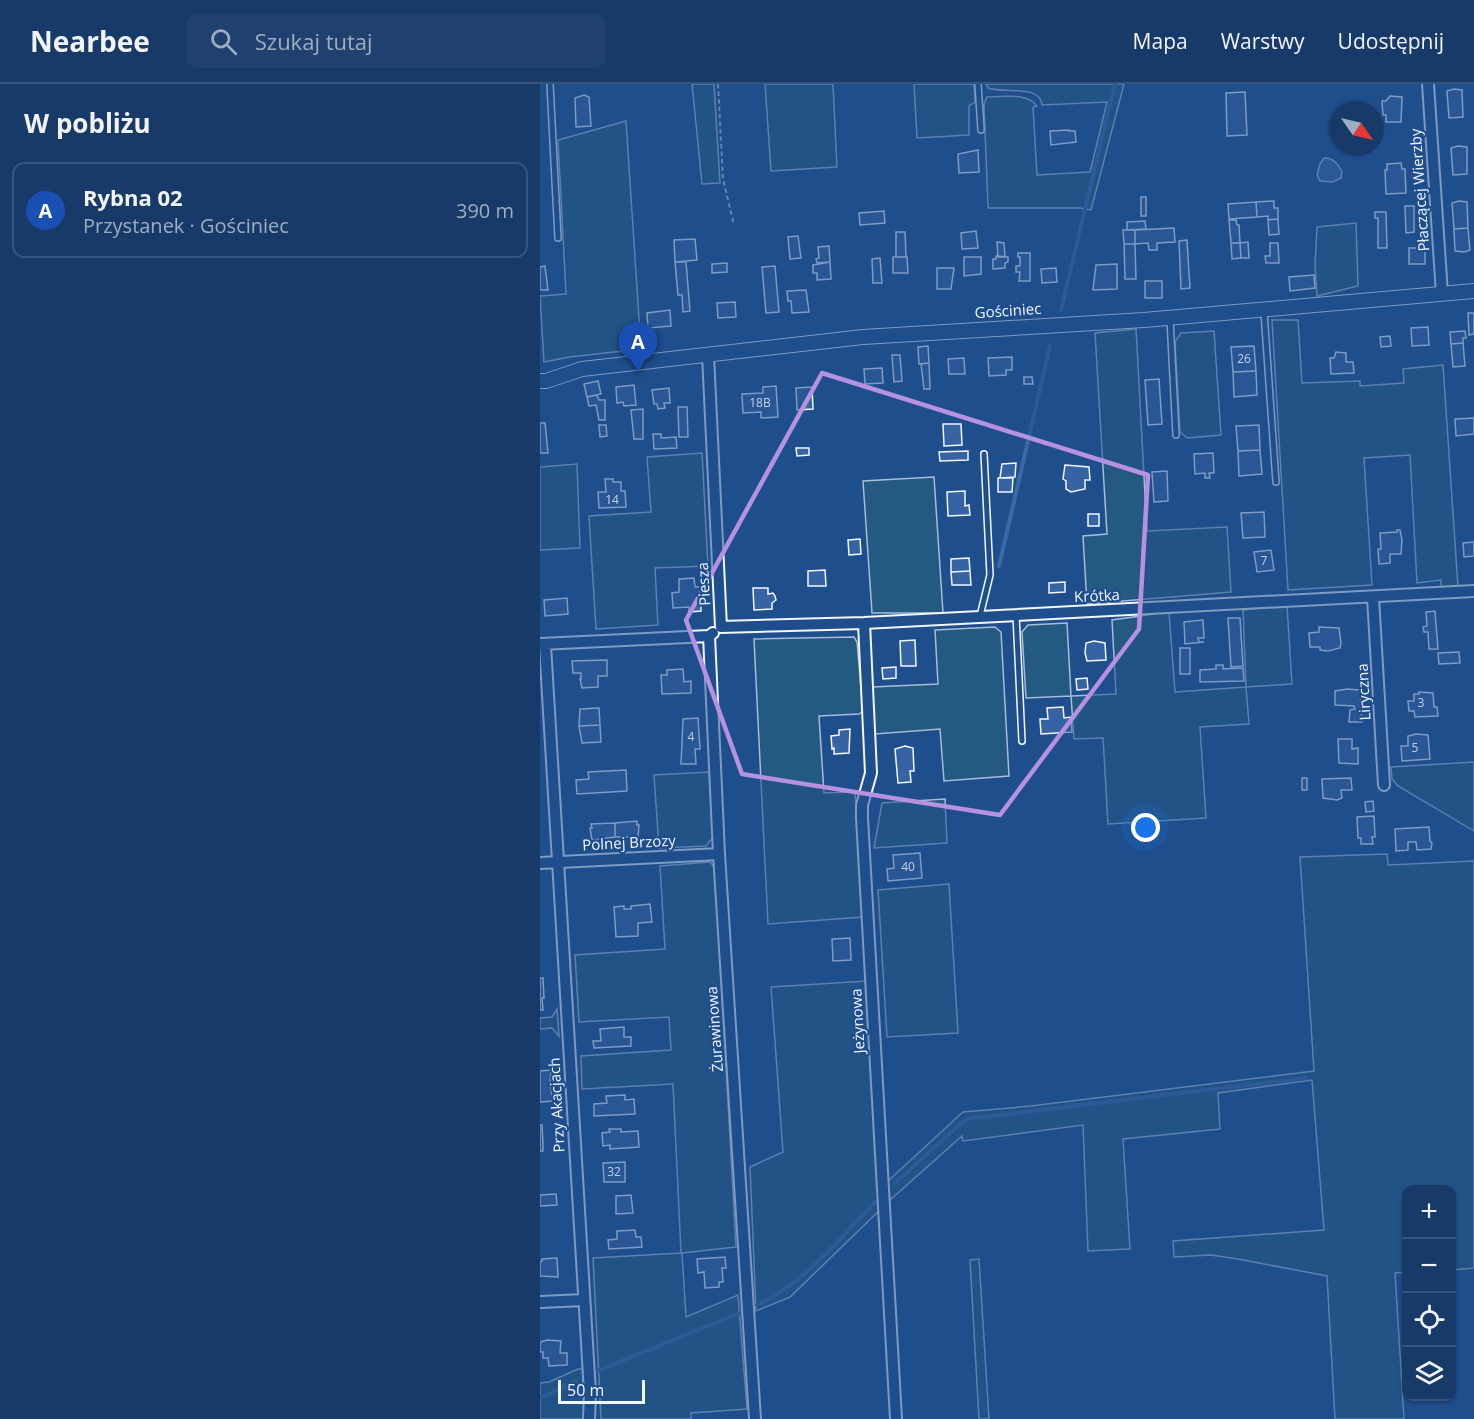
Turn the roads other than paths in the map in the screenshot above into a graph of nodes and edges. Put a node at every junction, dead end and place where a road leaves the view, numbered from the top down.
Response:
1 (550, 84) edge
2 (978, 84) edge
3 (1428, 84) edge
4 (981, 130) dead end
5 (558, 238) dead end
6 (1474, 291) edge
7 (1442, 294) junction
8 (1264, 310) junction
9 (1170, 318) junction
10 (708, 355) junction
11 (542, 384) edge
12 (1176, 435) dead end
13 (984, 454) dead end
14 (1276, 482) dead end
15 (1474, 591) edge
16 (1373, 597) junction
17 (1016, 615) junction
18 (980, 617) junction
19 (864, 623) junction
20 (721, 627) junction
21 (709, 636) junction
22 (543, 644) edge
23 (1022, 741) dead end
24 (1384, 785) dead end
25 (719, 854) junction
26 (558, 861) junction
27 (540, 863) edge
28 (584, 1300) junction
29 (540, 1302) edge
30 (589, 1419) edge
31 (755, 1419) edge
32 (896, 1419) edge

1 - 5 lane
2 - 4 lane
3 - 7 street, Płaczącej Wierzby
6 - 7 street, Gościniec
7 - 8 street, Gościniec
8 - 9 street, Gościniec
8 - 14 lane
9 - 10 street, Gościniec
9 - 12 lane
10 - 11 street, Gościniec
10 - 20 street, Piesza
13 - 18 lane
15 - 16 street, Krótka
16 - 17 street, Krótka
16 - 24 street, Liryczna
17 - 18 street, Krótka
17 - 23 lane
18 - 19 street, Krótka
19 - 20 street, Krótka
19 - 32 street, Jeżynowa
20 - 21 street
21 - 22 street
21 - 25 street, Żurawinowa
22 - 26 street, Przy Akacjach
25 - 26 street, Polnej Brzozy
25 - 31 street, Żurawinowa
26 - 27 street, Polnej Brzozy
26 - 28 street, Przy Akacjach
28 - 29 street
28 - 30 street, Przy Akacjach

